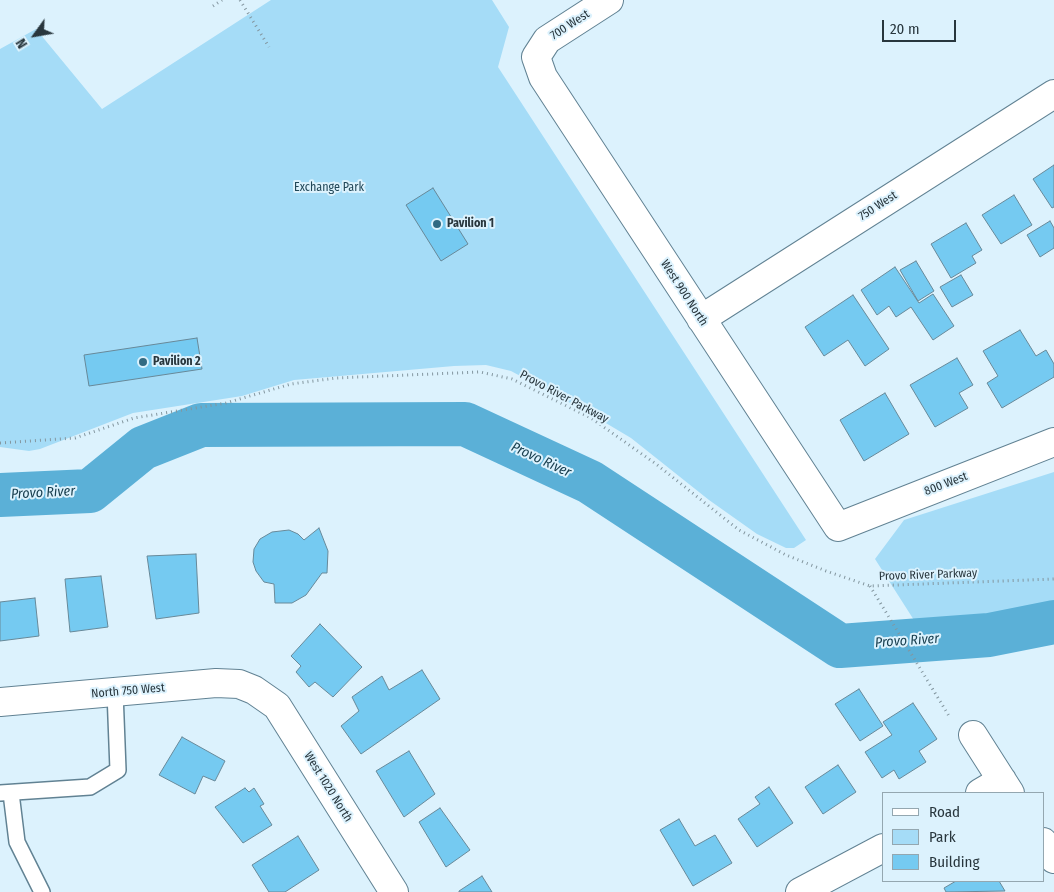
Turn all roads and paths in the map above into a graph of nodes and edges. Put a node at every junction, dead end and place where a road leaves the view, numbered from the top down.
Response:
1 (222, 0) edge
2 (240, 0) edge
3 (609, 0) edge
4 (213, 6) dead end
5 (269, 47) dead end
6 (536, 57) joint
7 (1054, 94) edge
8 (701, 319) junction
9 (1054, 442) edge
10 (0, 443) edge
11 (838, 526) joint
12 (1054, 579) edge
13 (870, 586) junction
14 (254, 690) joint
15 (115, 692) junction
16 (0, 702) edge
17 (950, 716) dead end
18 (973, 735) dead end
19 (997, 789) edge
20 (6, 793) edge
21 (1044, 844) edge
22 (882, 849) edge
23 (1054, 859) edge
24 (42, 892) edge
25 (394, 892) edge
26 (800, 892) edge

1 - 4 path
2 - 5 path
3 - 6 street, 700 West
6 - 8 street, West 900 North
7 - 8 street, 750 West
8 - 11 street, West 900 North
9 - 11 street, 800 West
10 - 13 path, Provo River Parkway
12 - 13 path, Provo River Parkway
13 - 17 path
14 - 15 street, North 750 West
14 - 25 street, West 1020 North
15 - 16 street, North 750 West
15 - 20 lane
18 - 19 street
20 - 24 lane
21 - 23 street
22 - 26 street

